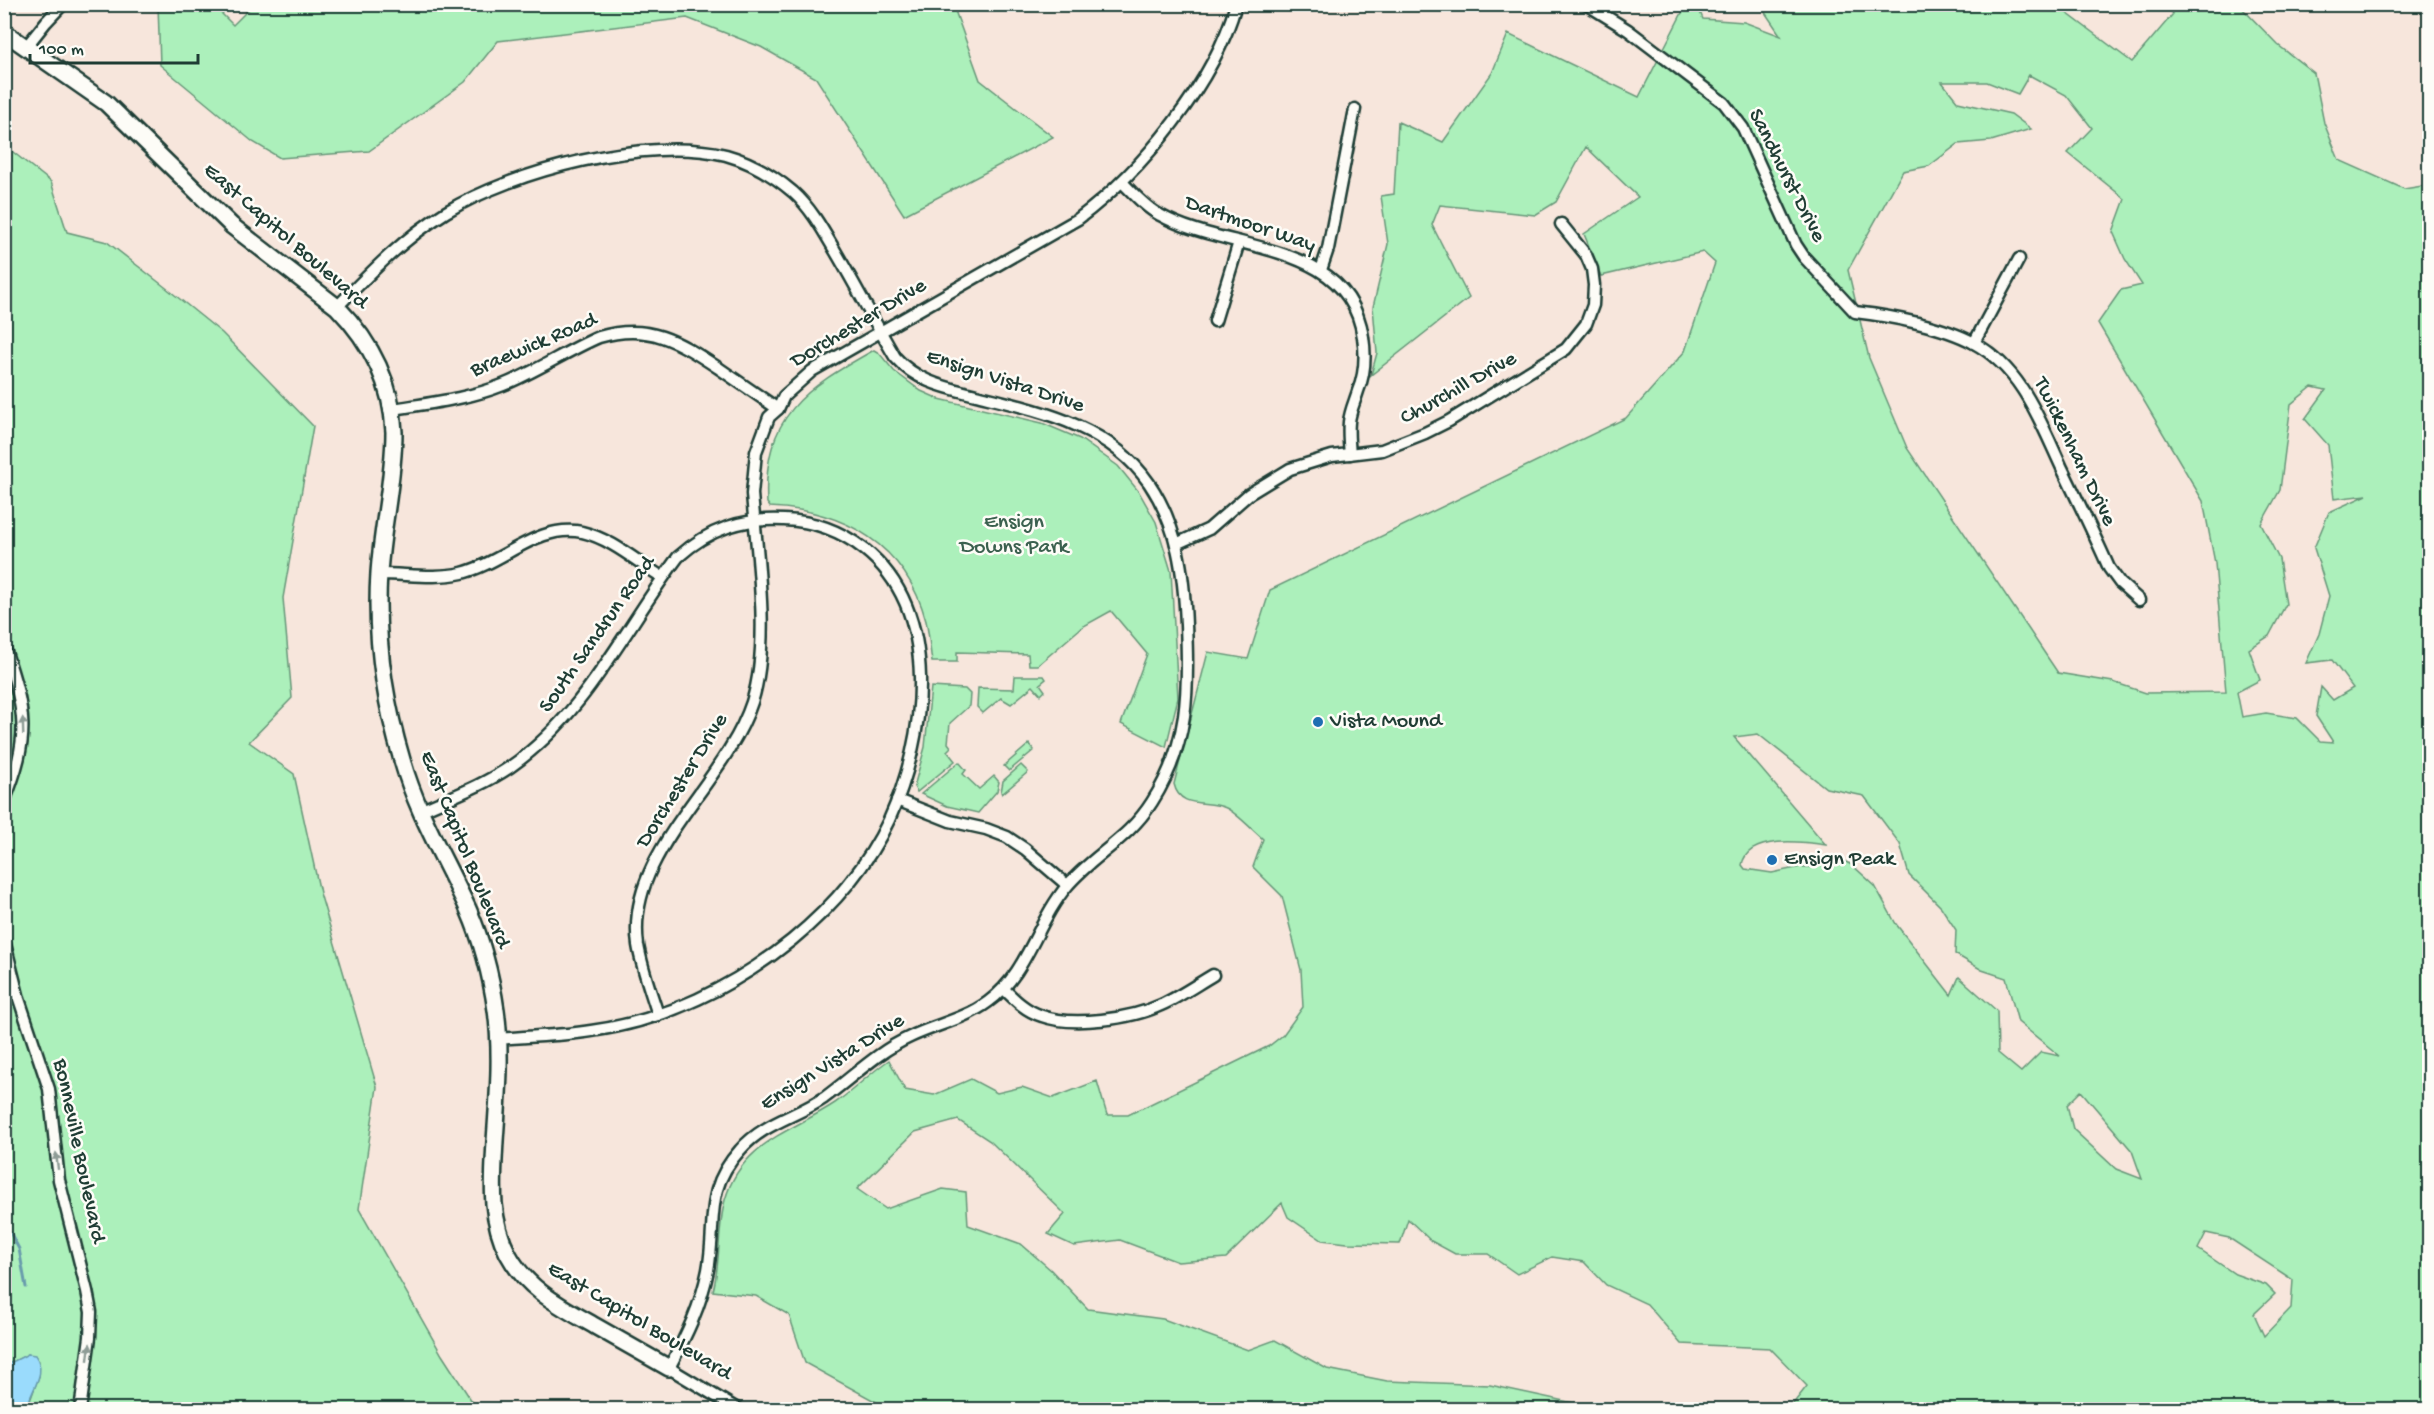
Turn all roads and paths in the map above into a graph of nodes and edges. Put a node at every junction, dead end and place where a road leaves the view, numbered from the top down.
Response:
1 (63, 4) edge
2 (1236, 4) edge
3 (1586, 4) edge
4 (4, 32) edge
5 (26, 47) junction
6 (1355, 109) dead end
7 (1122, 182) junction
8 (1561, 224) dead end
9 (1239, 242) junction
10 (2019, 259) dead end
11 (1321, 270) junction
12 (337, 307) junction
13 (1855, 312) joint
14 (1215, 321) dead end
15 (881, 332) junction
16 (1974, 343) junction
17 (393, 409) junction
18 (778, 409) junction
19 (1350, 454) junction
20 (754, 520) junction
21 (1176, 544) junction
22 (379, 574) junction
23 (663, 577) junction
24 (2139, 600) dead end
25 (4, 646) edge
26 (897, 800) junction
27 (4, 802) edge
28 (420, 811) junction
29 (1067, 885) junction
30 (4, 940) edge
31 (1213, 975) dead end
32 (1004, 989) junction
33 (658, 1015) junction
34 (500, 1039) junction
35 (669, 1368) junction
36 (81, 1410) edge
37 (739, 1410) edge

1 - 5 street
2 - 7 street, Dorchester Drive
3 - 13 street, Sandhurst Drive
4 - 5 street, East Capitol Boulevard
5 - 12 street, East Capitol Boulevard
6 - 11 street
7 - 9 street, Dartmoor Way
7 - 15 street, Dorchester Drive
8 - 19 street, Churchill Drive
9 - 11 street, Dartmoor Way
9 - 14 street
10 - 16 street
11 - 19 street, Dartmoor Way
12 - 15 street, Ensign Vista Drive
12 - 17 street, East Capitol Boulevard
13 - 16 street, Twickenham Drive
15 - 18 street, Dorchester Drive
15 - 21 street, Ensign Vista Drive
16 - 24 street, Twickenham Drive
17 - 18 street, Braewick Road
17 - 22 street, East Capitol Boulevard
18 - 20 street, Dorchester Drive
19 - 21 street, Churchill Drive
20 - 23 street, South Sandrun Road
20 - 26 street, South Sandrun Road
20 - 33 street, Dorchester Drive
21 - 29 street, Ensign Vista Drive
22 - 23 street
22 - 28 street, East Capitol Boulevard
23 - 28 street, South Sandrun Road
27 -> 25 street
26 - 29 street
26 - 33 street, South Sandrun Road
28 - 34 street, East Capitol Boulevard
29 - 32 street, Ensign Vista Drive
36 -> 30 street, Bonneville Boulevard
31 - 32 street
32 - 35 street, Ensign Vista Drive
33 - 34 street, South Sandrun Road
34 - 35 street, East Capitol Boulevard
35 - 37 street, East Capitol Boulevard

